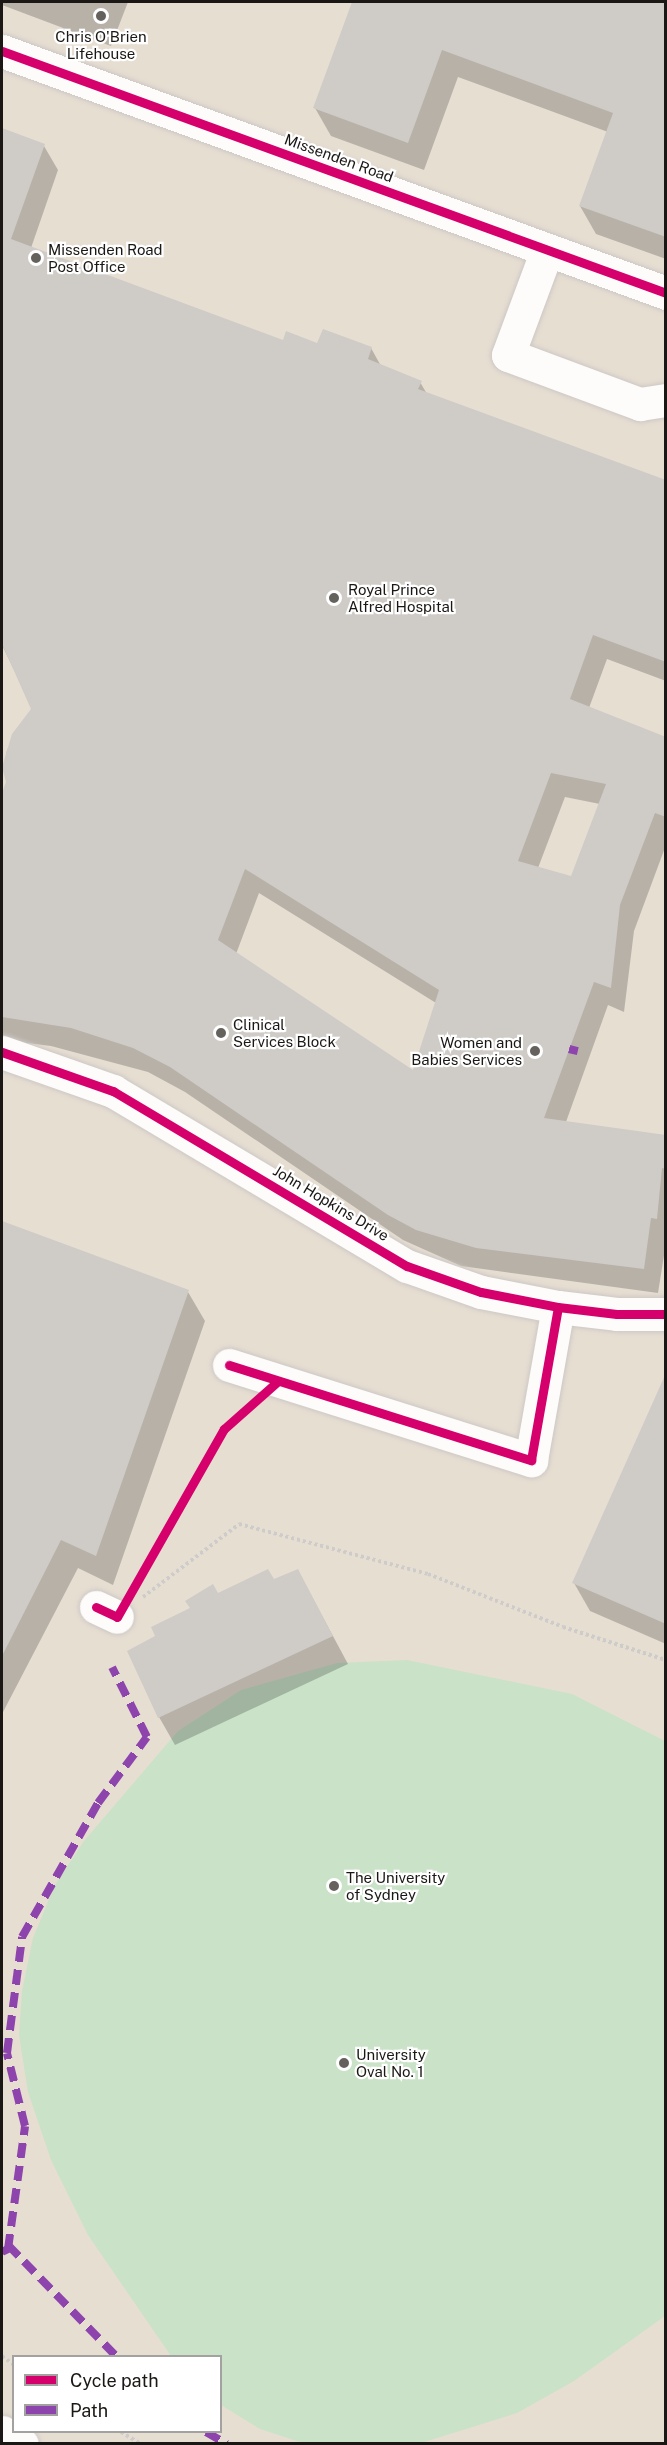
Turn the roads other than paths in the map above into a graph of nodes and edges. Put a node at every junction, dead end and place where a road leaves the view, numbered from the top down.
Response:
1 (2, 51) edge
2 (547, 250) junction
3 (666, 293) edge
4 (666, 400) edge
5 (2, 1052) edge
6 (558, 1307) junction
7 (666, 1314) edge
8 (229, 1365) dead end
9 (2, 2432) edge
10 (22, 2444) edge

1 - 2 street, Missenden Road
2 - 3 street, Missenden Road
2 - 4 street
5 - 6 street, John Hopkins Drive
6 - 7 street, John Hopkins Drive
6 - 8 street
9 - 10 street

